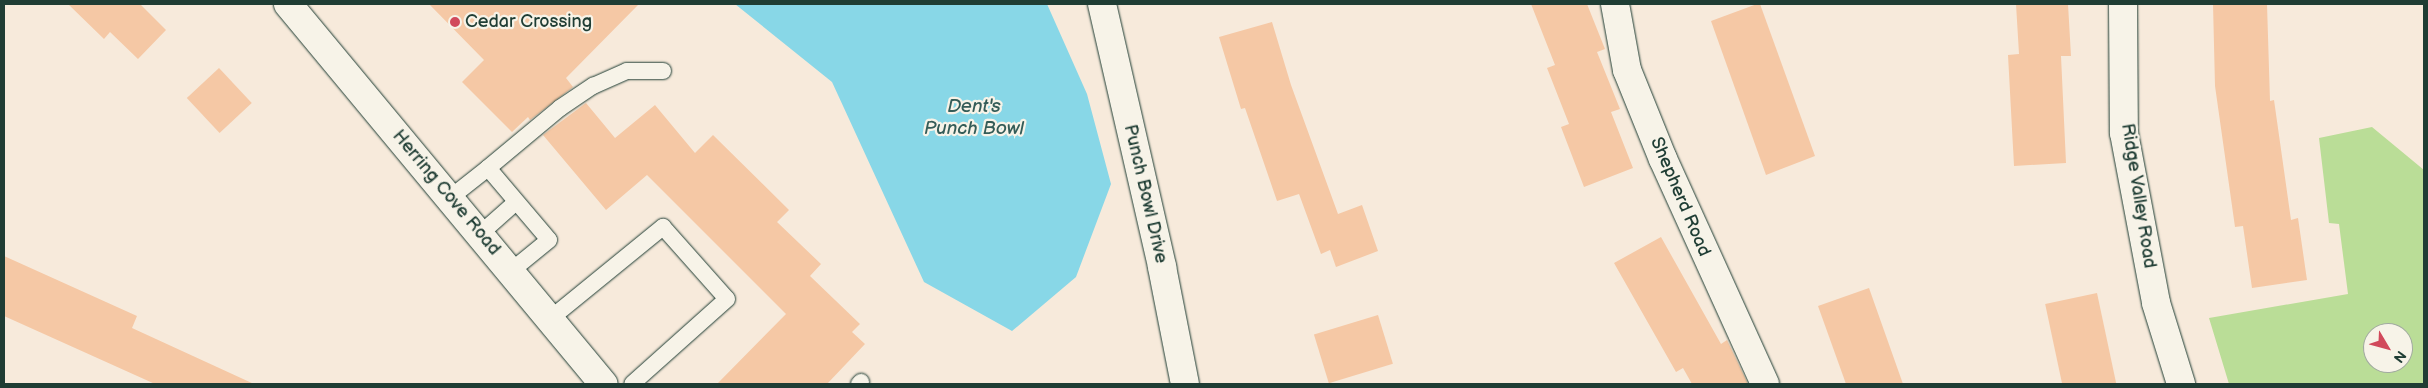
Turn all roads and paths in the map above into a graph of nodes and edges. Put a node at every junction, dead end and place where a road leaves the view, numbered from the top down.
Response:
1 (288, 4) edge
2 (1102, 4) edge
3 (1615, 4) edge
4 (2124, 4) edge
5 (663, 71) dead end
6 (488, 168) junction
7 (450, 198) junction
8 (516, 202) junction
9 (480, 234) junction
10 (511, 272) junction
11 (550, 319) junction
12 (604, 384) edge
13 (632, 384) edge
14 (1185, 384) edge
15 (1765, 384) edge
16 (2181, 384) edge

1 - 7 street, Herring Cove Road
2 - 14 street, Punch Bowl Drive
3 - 15 street, Shepherd Road
4 - 16 street, Ridge Valley Road
5 - 6 lane
6 - 7 lane
6 - 8 lane
7 - 9 street, Herring Cove Road
8 - 9 lane
8 - 10 lane
9 - 10 street, Herring Cove Road
10 - 11 street, Herring Cove Road
11 - 12 street, Herring Cove Road
11 - 13 lane

